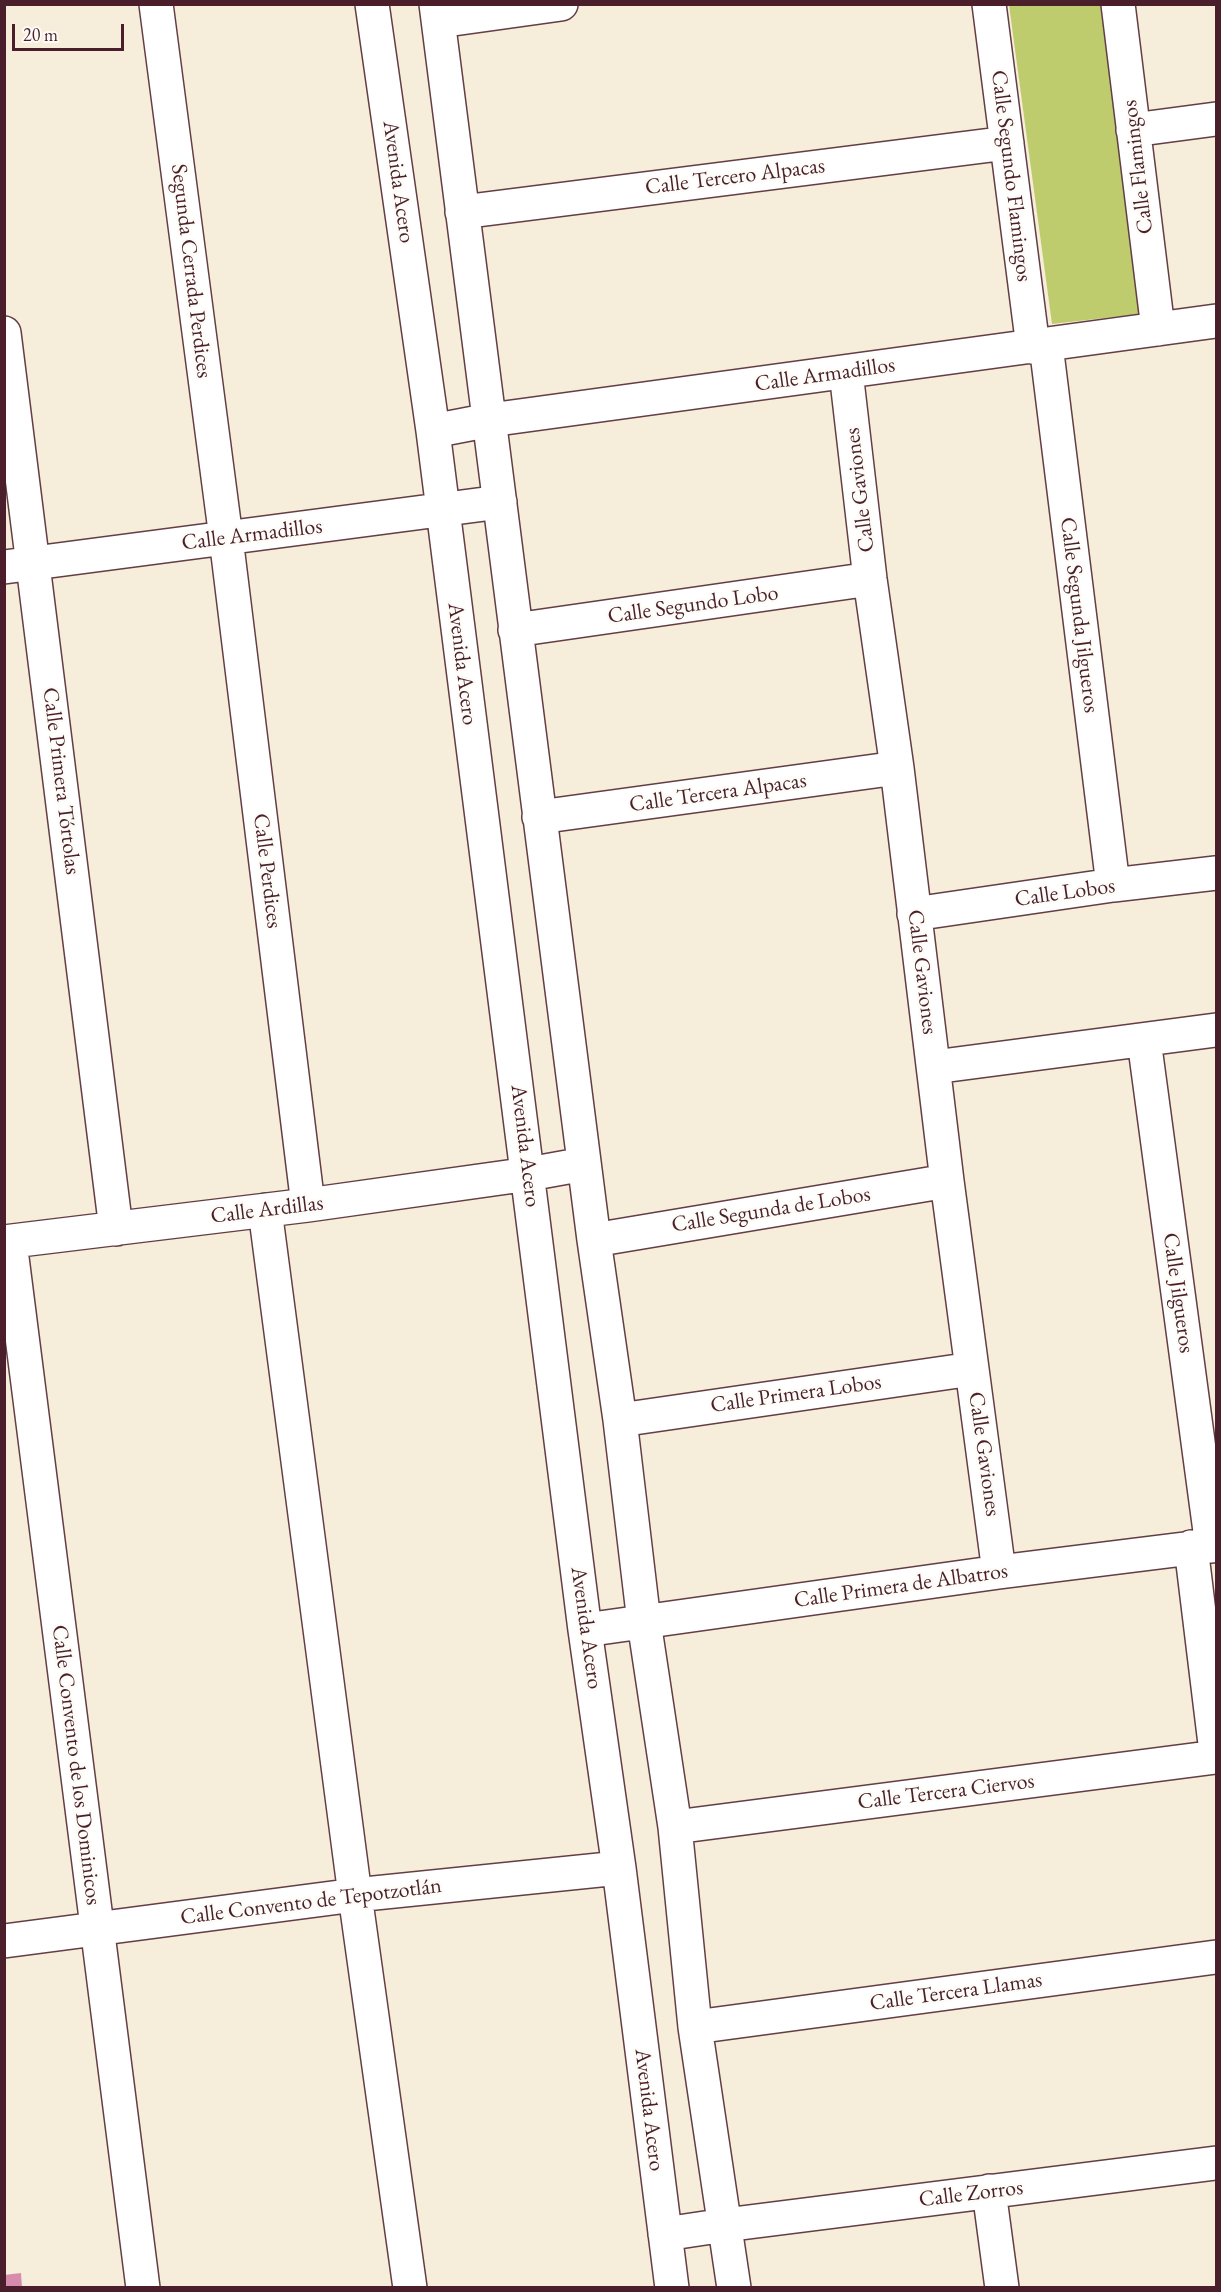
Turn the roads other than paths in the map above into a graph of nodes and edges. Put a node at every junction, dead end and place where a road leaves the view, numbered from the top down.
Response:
1 (156, 4) edge
2 (372, 4) edge
3 (561, 4) edge
4 (989, 4) edge
5 (1118, 4) edge
6 (437, 13) edge
7 (1216, 119) edge
8 (1133, 130) junction
9 (1007, 143) junction
10 (462, 212) junction
11 (1216, 321) edge
12 (1158, 329) junction
13 (4, 333) edge
14 (1040, 346) junction
15 (846, 372) junction
16 (490, 420) junction
17 (433, 431) junction
18 (500, 502) junction
19 (442, 511) junction
20 (226, 538) junction
21 (19, 565) edge
22 (870, 579) junction
23 (515, 630) junction
24 (897, 768) junction
25 (539, 818) junction
26 (1216, 873) edge
27 (1113, 885) junction
28 (914, 914) junction
29 (1216, 1030) edge
30 (1144, 1040) junction
31 (934, 1067) junction
32 (584, 1164) junction
33 (529, 1174) junction
34 (947, 1181) junction
35 (308, 1205) junction
36 (265, 1210) junction
37 (116, 1229) junction
38 (594, 1240) junction
39 (7, 1242) edge
40 (972, 1369) junction
41 (620, 1420) junction
42 (1206, 1546) edge
43 (999, 1572) junction
44 (644, 1622) junction
45 (585, 1630) junction
46 (1216, 1752) edge
47 (1216, 1757) edge
48 (675, 1827) junction
49 (619, 1868) junction
50 (355, 1895) junction
51 (97, 1929) junction
52 (4, 1941) edge
53 (1216, 1957) edge
54 (695, 2027) junction
55 (1216, 2163) edge
56 (989, 2191) junction
57 (725, 2225) junction
58 (664, 2234) junction
59 (143, 2288) edge
60 (410, 2288) edge
61 (672, 2288) edge
62 (734, 2288) edge
63 (1002, 2288) edge

1 - 20 street, Segunda Cerrada Perdices
2 - 17 street, Avenida Acero
3 - 6 street
4 - 9 street, Calle Segundo Flamingos
5 - 8 street, Calle Flamingos
6 - 10 street
7 - 8 street
8 - 12 street, Calle Flamingos
9 - 10 street, Calle Tercero Alpacas
9 - 14 street, Calle Segundo Flamingos
10 - 16 street
11 - 12 street, Calle Armadillos
12 - 14 street, Calle Armadillos
13 - 21 street, Calle Primera Tórtolas
14 - 15 street, Calle Armadillos
14 - 27 street, Calle Segunda Jilgueros
15 - 16 street, Calle Armadillos
15 - 22 street, Calle Gaviones
16 - 17 street, Calle Armadillos
16 - 18 street
17 - 19 street, Avenida Acero
18 - 19 street, Calle Armadillos
18 - 23 street
19 - 20 street, Calle Armadillos
19 - 33 street, Avenida Acero
20 - 21 street, Calle Armadillos
20 - 35 street, Calle Perdices
21 - 37 street, Calle Primera Tórtolas
22 - 23 street, Calle Segundo Lobo
22 - 24 street, Calle Gaviones
23 - 25 street
24 - 25 street, Calle Tercera Alpacas
24 - 28 street, Calle Gaviones
25 - 32 street
26 - 27 street, Calle Lobos
27 - 28 street, Calle Lobos
28 - 31 street, Calle Gaviones
29 - 30 street
30 - 31 street
30 - 42 street, Calle Jilgueros
31 - 34 street, Calle Gaviones
32 - 33 street, Calle Ardillas
32 - 38 street
33 - 35 street, Calle Ardillas
33 - 45 street, Avenida Acero
34 - 38 street, Calle Segunda de Lobos
34 - 40 street, Calle Gaviones
35 - 36 street, Calle Ardillas
36 - 37 street, Calle Ardillas
36 - 50 street
37 - 39 street, Calle Ardillas
38 - 41 street
39 - 51 street, Calle Convento de los Dominicos
40 - 41 street, Calle Primera Lobos
40 - 43 street, Calle Gaviones
41 - 44 street
42 - 43 street, Calle Primera de Albatros
42 - 46 street, Calle Jilgueros
43 - 44 street, Calle Primera de Albatros
44 - 45 street, Calle Primera de Albatros
44 - 48 street
45 - 49 street, Avenida Acero
47 - 48 street, Calle Tercera Ciervos
48 - 54 street
49 - 50 street, Calle Convento de Tepotzotlán
49 - 58 street, Avenida Acero
50 - 51 street, Calle Convento de Tepotzotlán
50 - 60 street
51 - 52 street, Calle Convento de Tepotzotlán
51 - 59 street, Calle Convento de los Dominicos
53 - 54 street, Calle Tercera Llamas
54 - 57 street
55 - 56 street, Calle Zorros
56 - 57 street, Calle Zorros
56 - 63 street
57 - 58 street, Calle Zorros
57 - 62 street
58 - 61 street, Avenida Acero

